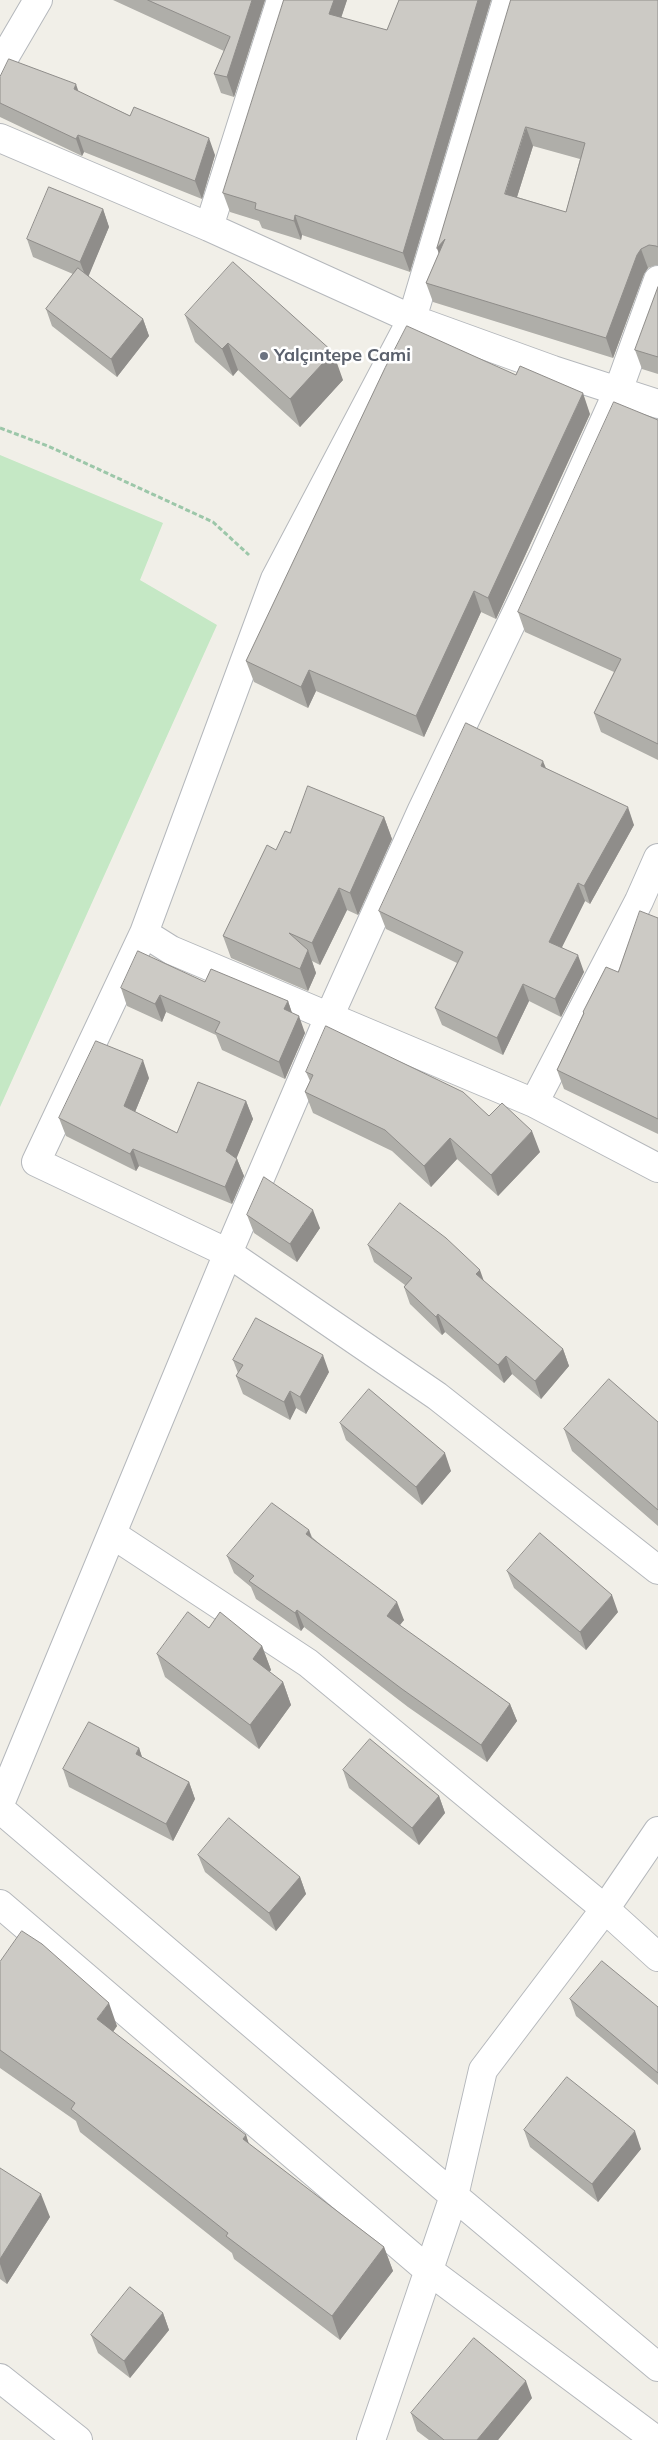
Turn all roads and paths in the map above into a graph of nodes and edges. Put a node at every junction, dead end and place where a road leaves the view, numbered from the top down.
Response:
1 (38, 0) edge
2 (281, 0) edge
3 (507, 0) edge
4 (0, 65) edge
5 (0, 138) edge
6 (209, 227) junction
7 (658, 280) edge
8 (412, 319) junction
9 (618, 391) junction
10 (658, 404) edge
11 (0, 428) edge
12 (275, 579) junction
13 (658, 858) edge
14 (144, 933) junction
15 (329, 1017) junction
16 (534, 1103) junction
17 (658, 1168) edge
18 (228, 1253) junction
19 (112, 1534) junction
20 (658, 1570) edge
21 (0, 1804) edge
22 (0, 1809) edge
23 (658, 1830) edge
24 (0, 1904) edge
25 (604, 1909) junction
26 (658, 1957) edge
27 (454, 2196) junction
28 (428, 2270) junction
29 (658, 2367) edge
30 (0, 2378) edge
31 (78, 2440) edge
32 (371, 2440) edge
33 (656, 2440) edge

1 - 4 street
2 - 6 street
3 - 8 street
5 - 6 street
6 - 8 street
7 - 9 street
8 - 9 street
8 - 12 street
9 - 10 street
9 - 15 street
11 - 12 path
12 - 14 street
13 - 16 street
14 - 15 street
14 - 18 street
15 - 16 street
15 - 18 street
16 - 17 street
18 - 19 street
18 - 20 street
19 - 21 street
19 - 25 street
22 - 27 street
23 - 25 street
24 - 28 street
25 - 26 street
25 - 27 street
27 - 28 street
27 - 29 street
28 - 32 street
28 - 33 street
30 - 31 street

